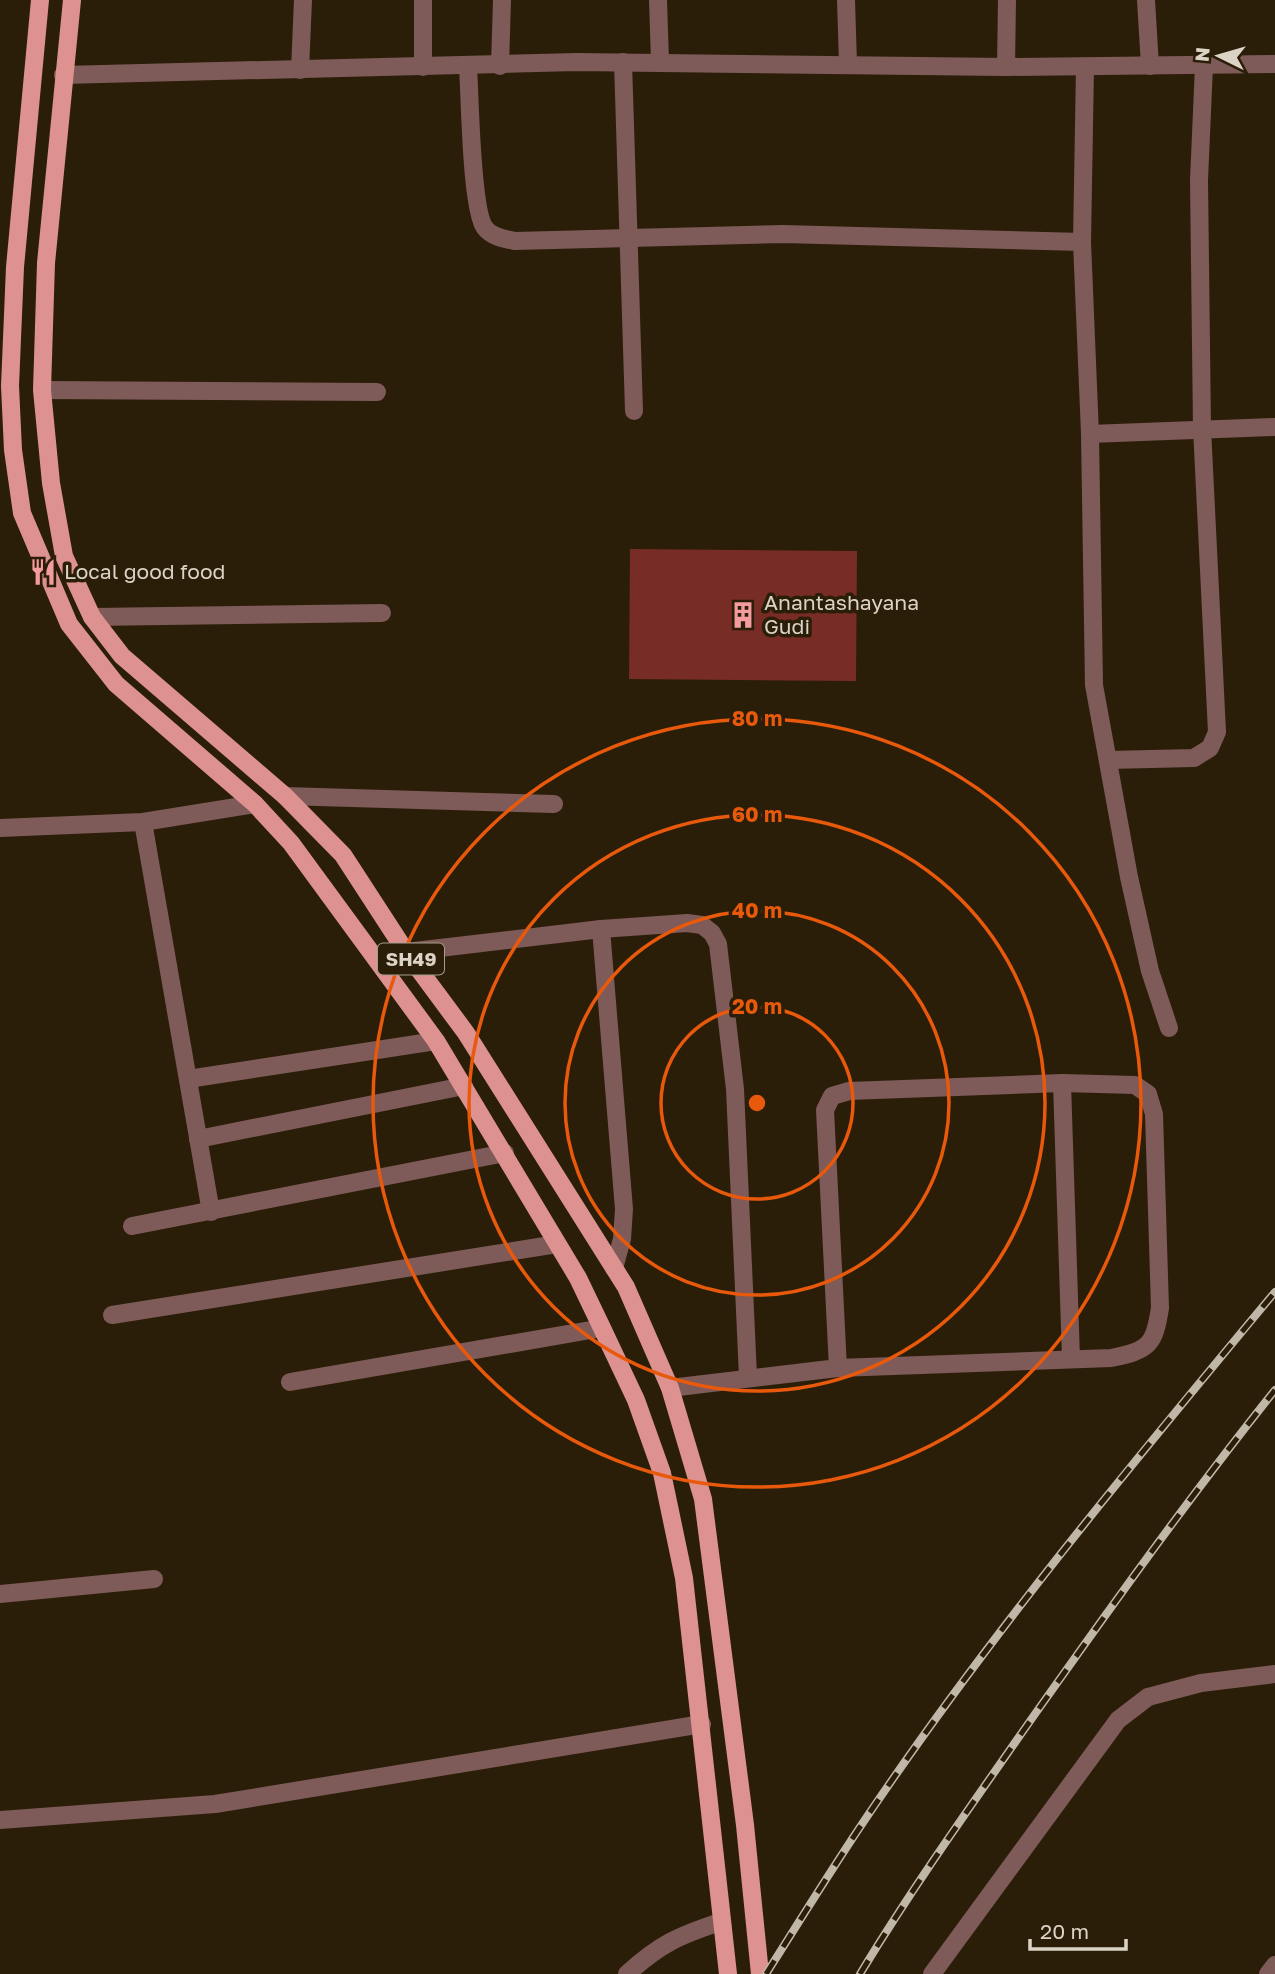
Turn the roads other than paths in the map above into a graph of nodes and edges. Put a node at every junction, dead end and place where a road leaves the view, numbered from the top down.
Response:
1 (40, 0) edge
2 (72, 0) edge
3 (303, 0) edge
4 (423, 0) edge
5 (502, 0) edge
6 (659, 0) edge
7 (846, 0) edge
8 (1007, 0) edge
9 (1146, 0) edge
10 (623, 62) junction
11 (660, 62) junction
12 (848, 64) junction
13 (1275, 64) edge
14 (468, 66) junction
15 (500, 66) junction
16 (1150, 66) junction
17 (1203, 66) junction
18 (423, 67) junction
19 (1006, 67) junction
20 (1085, 67) junction
21 (300, 70) junction
22 (63, 75) junction
23 (629, 237) junction
24 (1082, 242) junction
25 (42, 390) junction
26 (377, 392) dead end
27 (634, 411) dead end
28 (1275, 427) edge
29 (1202, 428) junction
30 (1090, 434) junction
31 (382, 613) dead end
32 (92, 617) junction
33 (1108, 760) junction
34 (285, 796) junction
35 (255, 804) junction
36 (554, 804) dead end
37 (143, 822) junction
38 (0, 828) edge
39 (601, 929) junction
40 (406, 952) junction
41 (1169, 1028) dead end
42 (436, 1041) junction
43 (188, 1079) junction
44 (1062, 1083) junction
45 (464, 1086) junction
46 (198, 1139) junction
47 (505, 1153) junction
48 (211, 1212) junction
49 (132, 1226) dead end
50 (557, 1244) junction
51 (614, 1268) junction
52 (112, 1315) dead end
53 (602, 1328) junction
54 (1071, 1359) junction
55 (838, 1368) junction
56 (748, 1377) junction
57 (290, 1382) dead end
58 (670, 1388) junction
59 (154, 1579) dead end
60 (0, 1594) edge
61 (1275, 1674) edge
62 (702, 1724) junction
63 (0, 1820) edge
64 (720, 1922) junction
65 (1275, 1965) edge
66 (626, 1974) edge
67 (728, 1974) edge
68 (760, 1974) edge
69 (932, 1974) edge
70 (1268, 1974) edge

1 - 35 main road, SH49
2 - 22 main road, SH49
3 - 21 street
4 - 18 street
5 - 15 street
6 - 11 street
7 - 12 street
8 - 19 street
9 - 16 street
10 - 11 street
10 - 15 street
10 - 23 street
11 - 12 street
12 - 19 street
13 - 17 street
14 - 15 street
14 - 18 street
14 - 23 street
16 - 17 street
16 - 20 street
17 - 29 street
18 - 21 street
19 - 20 street
20 - 24 street
21 - 22 street
22 - 25 main road, SH49
23 - 24 street
23 - 27 street
24 - 30 street
25 - 26 street
25 - 32 main road, SH49
28 - 29 street
29 - 30 street
29 - 33 street
30 - 33 street
31 - 32 street
32 - 34 main road, SH49
33 - 41 street
34 - 36 street
34 - 40 main road, SH49
35 - 37 street
35 - 42 main road, SH49
37 - 38 street
37 - 43 street
39 - 40 street
39 - 51 street
39 - 56 street
40 - 51 main road, SH49
42 - 43 street
42 - 45 main road, SH49
43 - 46 street
44 - 54 street
44 - 54 street
44 - 55 street
45 - 46 street
45 - 47 main road, SH49
46 - 48 street
47 - 48 street
47 - 50 main road, SH49
48 - 49 street
50 - 52 street
50 - 53 main road, SH49
51 - 58 main road, SH49
53 - 57 street
53 - 62 main road, SH49
54 - 55 street
55 - 56 street
56 - 58 street
58 - 68 main road, SH49
59 - 60 street
61 - 69 street
62 - 63 street
62 - 64 main road, SH49
64 - 66 street
64 - 67 main road, SH49
65 - 70 street

